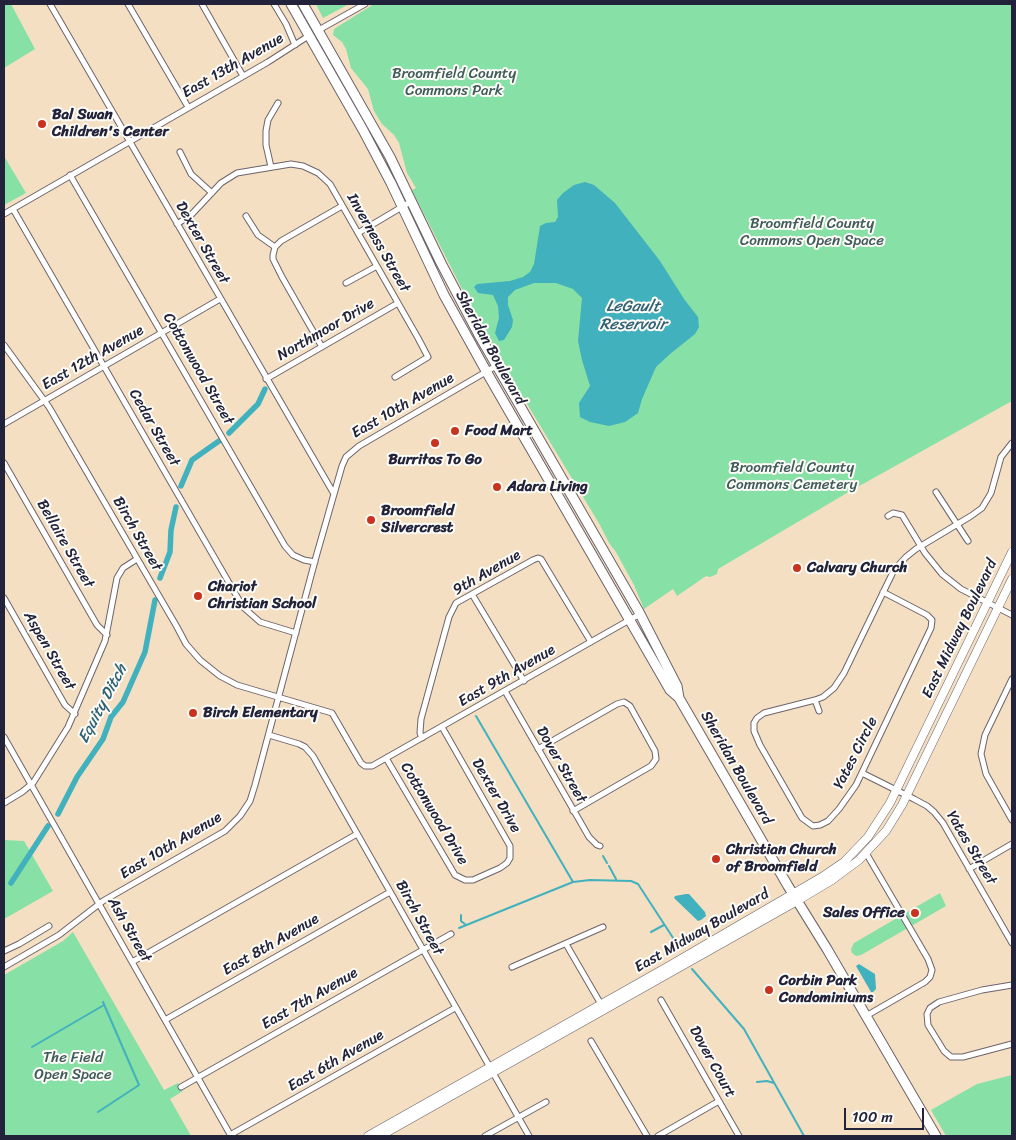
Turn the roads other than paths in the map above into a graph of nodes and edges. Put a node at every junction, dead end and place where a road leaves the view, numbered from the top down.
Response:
1 (50, 4) edge
2 (128, 4) edge
3 (202, 4) edge
4 (274, 4) edge
5 (290, 4) edge
6 (303, 4) edge
7 (365, 4) edge
8 (318, 30) junction
9 (309, 36) junction
10 (295, 45) junction
11 (243, 76) junction
12 (278, 103) dead end
13 (188, 107) junction
14 (129, 141) junction
15 (180, 152) dead end
16 (271, 167) junction
17 (70, 175) junction
18 (212, 193) junction
19 (412, 201) junction
20 (342, 206) junction
21 (402, 207) junction
22 (12, 209) junction
23 (4, 214) edge
24 (246, 216) dead end
25 (177, 224) junction
26 (358, 233) junction
27 (275, 247) junction
28 (376, 266) junction
29 (346, 283) dead end
30 (220, 299) junction
31 (398, 304) junction
32 (162, 333) junction
33 (4, 345) edge
34 (322, 347) junction
35 (104, 366) junction
36 (496, 366) junction
37 (487, 372) junction
38 (395, 377) dead end
39 (266, 379) junction
40 (45, 400) junction
41 (4, 424) edge
42 (1012, 444) edge
43 (995, 453) dead end
44 (1001, 457) junction
45 (4, 463) edge
46 (936, 492) dead end
47 (334, 494) junction
48 (888, 516) dead end
49 (957, 524) junction
50 (968, 541) dead end
51 (921, 546) junction
52 (1012, 552) edge
53 (137, 559) junction
54 (314, 562) junction
55 (1012, 579) edge
56 (883, 592) junction
57 (472, 594) junction
58 (4, 598) edge
59 (988, 603) junction
60 (998, 608) junction
61 (640, 614) junction
62 (1012, 615) edge
63 (630, 620) junction
64 (296, 633) junction
65 (107, 635) junction
66 (590, 642) junction
67 (1012, 679) edge
68 (524, 681) junction
69 (505, 691) junction
70 (279, 698) junction
71 (679, 698) junction
72 (815, 700) junction
73 (819, 711) dead end
74 (75, 714) junction
75 (747, 720) dead end
76 (754, 723) junction
77 (442, 727) junction
78 (269, 735) junction
79 (4, 737) edge
80 (422, 738) junction
81 (538, 749) junction
82 (386, 758) junction
83 (862, 773) junction
84 (32, 784) junction
85 (897, 791) junction
86 (908, 795) junction
87 (4, 803) edge
88 (574, 811) junction
89 (1012, 820) edge
90 (357, 834) junction
91 (1012, 844) edge
92 (600, 846) dead end
93 (866, 853) junction
94 (969, 869) junction
95 (491, 872) joint
96 (390, 892) junction
97 (795, 897) junction
98 (99, 904) junction
99 (49, 926) dead end
100 (603, 927) dead end
101 (451, 934) dead end
102 (1012, 943) edge
103 (566, 944) junction
104 (4, 950) edge
105 (422, 950) junction
106 (132, 962) junction
107 (4, 967) edge
108 (512, 967) dead end
109 (1012, 985) edge
110 (661, 1000) dead end
111 (602, 1007) junction
112 (455, 1008) junction
113 (866, 1016) junction
114 (165, 1020) junction
115 (591, 1040) dead end
116 (1012, 1044) edge
117 (491, 1070) junction
118 (197, 1078) junction
119 (181, 1087) dead end
120 (546, 1102) dead end
121 (720, 1102) junction
122 (518, 1118) junction
123 (230, 1136) edge
124 (368, 1136) edge
125 (380, 1136) edge
126 (485, 1136) edge
127 (529, 1136) edge
128 (646, 1136) edge
129 (658, 1136) edge
130 (739, 1136) edge
131 (936, 1136) edge

1 - 14 street, Dexter Street
2 - 13 street
3 - 11 street
4 - 10 street
5 - 9 main road, Sheridan Boulevard
6 - 8 main road, Sheridan Boulevard
7 - 8 street, East 13th Avenue
8 - 9 street, East 13th Avenue
8 - 19 main road, Sheridan Boulevard
9 - 10 street, East 13th Avenue
9 - 21 main road, Sheridan Boulevard
10 - 11 street, East 13th Avenue
11 - 13 street, East 13th Avenue
12 - 16 street
13 - 14 street, East 13th Avenue
14 - 17 street, East 13th Avenue
14 - 25 street, Dexter Street
15 - 18 street
16 - 18 street
16 - 20 street, Inverness Street
17 - 22 street, East 13th Avenue
17 - 32 street, Cottonwood Street
18 - 25 street
19 - 21 street
19 - 36 main road, Sheridan Boulevard
20 - 26 street, Inverness Street
20 - 27 street
21 - 26 street
21 - 37 main road, Sheridan Boulevard
22 - 23 street, East 13th Avenue
22 - 35 street, Cedar Street
24 - 27 street
25 - 30 street, Dexter Street
26 - 28 street, Inverness Street
27 - 34 street
28 - 29 street
28 - 31 street, Inverness Street
30 - 32 street, East 12th Avenue
30 - 39 street, Dexter Street
31 - 34 street, Northmoor Drive
31 - 38 street, Inverness Street
32 - 35 street, East 12th Avenue
32 - 54 street, Cottonwood Street
33 - 40 street, Birch Street
34 - 39 street, Northmoor Drive
35 - 40 street, East 12th Avenue
35 - 64 street, Cedar Street
36 - 37 street, East 10th Avenue
36 - 61 main road, Sheridan Boulevard
37 - 47 street, East 10th Avenue
37 - 63 main road, Sheridan Boulevard
39 - 47 street, Dexter Street
40 - 41 street, East 12th Avenue
40 - 53 street, Birch Street
42 - 44 street
43 - 44 street
44 - 49 street
45 - 65 street, Bellaire Street
46 - 49 street
47 - 54 street, East 10th Avenue
48 - 51 street
49 - 50 street
49 - 51 street
51 - 56 street
51 - 59 street
52 - 59 main road, East Midway Boulevard
53 - 65 street
53 - 70 street, Birch Street
54 - 64 street, East 10th Avenue
55 - 60 main road, East Midway Boulevard
56 - 72 street
56 - 83 street, Yates Circle
57 - 66 street, 9th Avenue
57 - 68 street
57 - 80 street, 9th Avenue
58 - 74 street, Aspen Street
59 - 60 street
59 - 85 main road, East Midway Boulevard
60 - 62 street
60 - 86 main road, East Midway Boulevard
61 - 63 street, East 9th Avenue
61 - 71 main road, Sheridan Boulevard
63 - 66 street, East 9th Avenue
63 - 71 main road, Sheridan Boulevard
64 - 70 street, East 10th Avenue
65 - 74 street
66 - 68 street, East 9th Avenue
67 - 89 street
68 - 69 street, East 9th Avenue
69 - 77 street, East 9th Avenue
69 - 81 street, Dover Street
70 - 78 street, East 10th Avenue
70 - 82 street, Birch Street
71 - 97 main road, Sheridan Boulevard
72 - 73 street
72 - 76 street
74 - 84 street
75 - 76 street
76 - 83 street, Yates Circle
77 - 80 street, East 9th Avenue
77 - 95 street, Dexter Drive
78 - 90 street, Birch Street
78 - 98 street, East 10th Avenue
79 - 84 street, Ash Street
80 - 82 street, East 9th Avenue
81 - 88 street, Dover Street
81 - 88 street
82 - 95 street, Cottonwood Drive
83 - 85 street, Yates Street
84 - 87 street
84 - 98 street, Ash Street
85 - 86 street, Yates Street
85 - 97 main road, East Midway Boulevard
86 - 93 main road, East Midway Boulevard
86 - 94 street, Yates Street
88 - 92 street, Dover Street
90 - 96 street, Birch Street
90 - 106 street
91 - 94 street
93 - 97 main road, East Midway Boulevard
93 - 113 street
94 - 102 street, Yates Street
96 - 105 street, Birch Street
96 - 114 street, East 8th Avenue
97 - 111 main road, East Midway Boulevard
97 - 113 main road, Sheridan Boulevard
98 - 106 street, Ash Street
98 - 107 street, East 10th Avenue
99 - 104 street
100 - 103 street
101 - 105 street, East 7th Avenue
103 - 108 street
103 - 111 street
105 - 112 street, Birch Street
105 - 118 street, East 7th Avenue
106 - 114 street, Ash Street
109 - 116 street
110 - 121 street, Dover Court
111 - 117 main road, East Midway Boulevard
112 - 117 street, Birch Street
112 - 123 street, East 6th Avenue
113 - 131 main road, Sheridan Boulevard
114 - 118 street, Ash Street
115 - 128 street
117 - 122 street, Birch Street
117 - 124 main road, East Midway Boulevard
117 - 125 main road, East Midway Boulevard
118 - 119 street, East 7th Avenue
118 - 123 street, Ash Street
120 - 122 street
121 - 129 street
121 - 130 street, Dover Court
122 - 126 street
122 - 127 street, Birch Street

